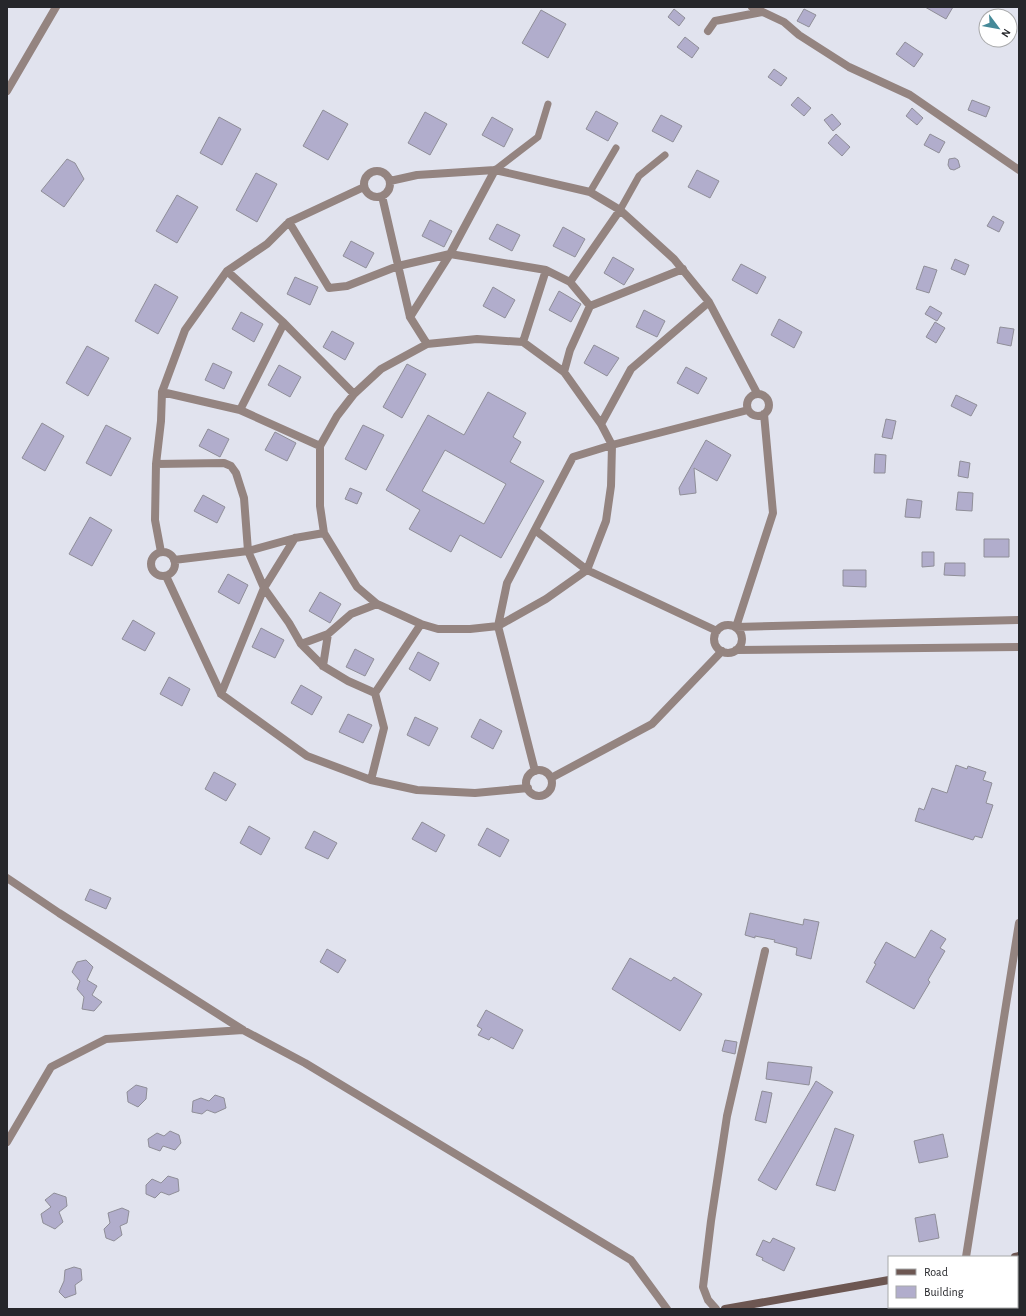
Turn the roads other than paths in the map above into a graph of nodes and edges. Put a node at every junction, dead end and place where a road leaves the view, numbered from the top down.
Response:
1 (56, 7) edge
2 (752, 7) edge
3 (762, 12) junction
4 (708, 30) dead end
5 (7, 91) edge
6 (548, 104) dead end
7 (616, 148) dead end
8 (665, 155) dead end
9 (495, 170) junction
10 (1019, 170) edge
11 (390, 181) junction
12 (364, 187) junction
13 (590, 192) junction
14 (382, 196) junction
15 (620, 210) junction
16 (289, 222) junction
17 (450, 254) junction
18 (398, 266) junction
19 (546, 270) junction
20 (683, 270) junction
21 (227, 271) junction
22 (570, 282) junction
23 (709, 302) junction
24 (590, 306) junction
25 (410, 316) junction
26 (284, 323) junction
27 (523, 342) junction
28 (427, 344) junction
29 (564, 372) junction
30 (162, 392) junction
31 (757, 393) junction
32 (354, 394) junction
33 (240, 410) junction
34 (748, 410) junction
35 (764, 414) junction
36 (601, 424) junction
37 (612, 445) junction
38 (320, 446) junction
39 (156, 464) junction
40 (535, 530) junction
41 (324, 533) junction
42 (294, 538) junction
43 (248, 551) junction
44 (161, 552) junction
45 (174, 560) junction
46 (587, 570) junction
47 (166, 576) junction
48 (264, 588) junction
49 (377, 604) junction
50 (1019, 620) edge
51 (421, 624) junction
52 (498, 626) junction
53 (736, 627) junction
54 (717, 631) junction
55 (328, 634) junction
56 (301, 644) junction
57 (1019, 647) edge
58 (736, 650) junction
59 (722, 651) junction
60 (323, 666) junction
61 (375, 693) junction
62 (221, 694) junction
63 (534, 771) junction
64 (551, 778) junction
65 (371, 780) junction
66 (528, 788) junction
67 (7, 878) edge
68 (1019, 923) edge
69 (765, 951) dead end
70 (243, 1030) junction
71 (7, 1142) edge
72 (966, 1256) edge
73 (888, 1280) edge
74 (667, 1309) edge
75 (716, 1309) edge
76 (725, 1309) edge

1 - 5 street
2 - 3 street
3 - 4 street
3 - 10 street
6 - 9 lane
7 - 13 lane
8 - 15 lane
9 - 11 street
9 - 13 street
9 - 17 street
11 - 12 street
11 - 14 street
12 - 14 street
12 - 16 street
13 - 15 street
14 - 18 street
15 - 20 street
15 - 22 street
16 - 18 street
16 - 21 street
17 - 18 street
17 - 19 street
17 - 25 street
18 - 25 street
19 - 22 street
19 - 27 street
20 - 23 street
20 - 24 street
21 - 26 street
21 - 30 street
22 - 24 street
23 - 31 street
23 - 36 street
24 - 29 street
25 - 28 street
26 - 32 street
26 - 33 street
27 - 28 street
27 - 29 street
28 - 32 street
29 - 36 street
30 - 33 street
30 - 39 street
31 - 34 street
31 - 35 street
32 - 38 street
33 - 38 street
34 - 35 street
34 - 37 street
35 - 53 street
36 - 37 street
37 - 40 street
37 - 46 street
38 - 41 street
39 - 43 street
39 - 44 street
40 - 46 street
40 - 52 street
41 - 42 street
41 - 49 street
42 - 43 street
42 - 48 street
43 - 45 street
43 - 48 street
44 - 45 street
44 - 47 street
45 - 47 street
46 - 52 street
46 - 54 street
47 - 62 street
48 - 56 street
48 - 62 street
49 - 51 street
49 - 55 street
50 - 53 street
51 - 52 street
51 - 61 street
52 - 63 street
53 - 54 street
53 - 58 street
54 - 59 street
55 - 56 street
55 - 60 street
56 - 60 street
57 - 58 street
58 - 59 street
59 - 64 street
60 - 61 street
61 - 65 street
62 - 65 street
63 - 64 street
63 - 66 street
64 - 66 street
65 - 66 street
67 - 70 street
68 - 72 street
69 - 75 street
70 - 71 street
70 - 74 street
73 - 76 street

